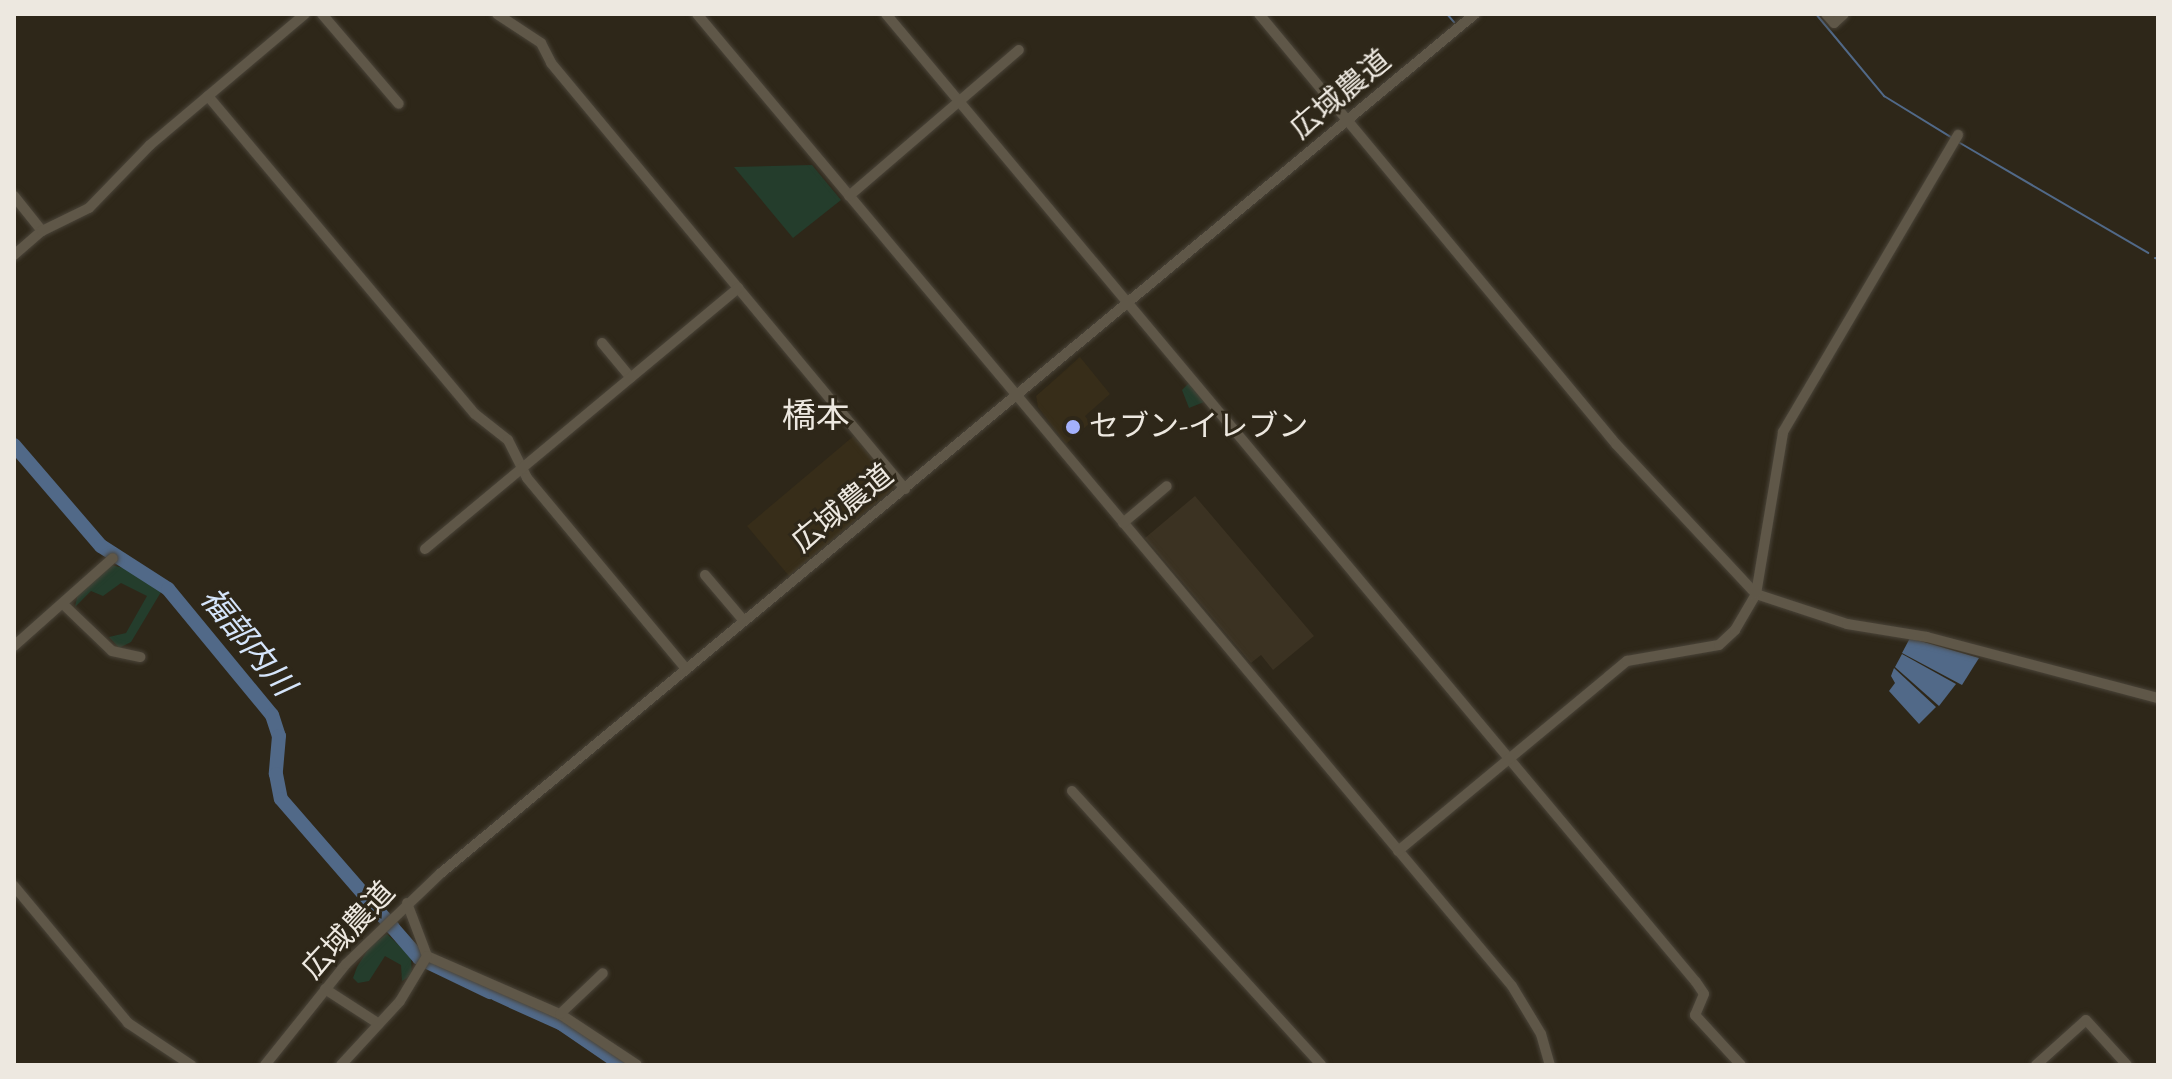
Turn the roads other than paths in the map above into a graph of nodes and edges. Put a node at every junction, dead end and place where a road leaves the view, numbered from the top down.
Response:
1 (305, 14) edge
2 (322, 14) edge
3 (497, 14) edge
4 (697, 14) edge
5 (886, 14) edge
6 (1259, 14) edge
7 (1475, 14) edge
8 (1826, 14) edge
9 (1844, 14) edge
10 (1019, 50) dead end
11 (208, 96) junction
12 (960, 102) junction
13 (399, 104) dead end
14 (1348, 120) junction
15 (1956, 138) dead end
16 (14, 196) edge
17 (849, 196) junction
18 (42, 231) junction
19 (14, 255) edge
20 (738, 288) junction
21 (1128, 305) junction
22 (602, 343) dead end
23 (631, 378) junction
24 (1017, 396) junction
25 (523, 467) junction
26 (1167, 486) dead end
27 (905, 489) junction
28 (1123, 523) junction
29 (425, 549) dead end
30 (113, 558) dead end
31 (705, 575) dead end
32 (1756, 594) junction
33 (64, 605) junction
34 (744, 621) junction
35 (14, 646) edge
36 (140, 657) dead end
37 (686, 669) junction
38 (2158, 698) edge
39 (1507, 760) junction
40 (1072, 791) dead end
41 (1398, 851) junction
42 (14, 886) edge
43 (407, 903) junction
44 (425, 959) junction
45 (603, 973) dead end
46 (325, 989) junction
47 (560, 1014) junction
48 (379, 1024) junction
49 (191, 1065) edge
50 (265, 1065) edge
51 (341, 1065) edge
52 (637, 1065) edge
53 (1321, 1065) edge
54 (1550, 1065) edge
55 (1741, 1065) edge
56 (2036, 1065) edge
57 (2127, 1065) edge

1 - 11 street
2 - 13 street
3 - 20 street
4 - 17 street
5 - 12 street
6 - 14 street
7 - 14 street, 広域農道
8 - 9 street
10 - 12 street
11 - 18 street
11 - 25 street
12 - 17 street
12 - 21 street
14 - 21 street, 広域農道
14 - 32 street
15 - 32 street
16 - 18 street
17 - 24 street
18 - 19 street
20 - 23 street
20 - 27 street
21 - 24 street, 広域農道
21 - 39 street
22 - 23 street
23 - 25 street
24 - 27 street, 広域農道
24 - 28 street
25 - 29 street
25 - 37 street
26 - 28 street
27 - 34 street, 広域農道
28 - 41 street
30 - 33 street
31 - 34 street
32 - 38 street
32 - 39 street
33 - 35 street
33 - 36 street
34 - 37 street, 広域農道
37 - 43 street, 広域農道
39 - 41 street
39 - 55 street
40 - 53 street
41 - 54 street
42 - 49 street
43 - 44 street
43 - 46 street, 広域農道
44 - 47 street
44 - 48 street
45 - 47 street
46 - 48 street
46 - 50 street, 広域農道
47 - 52 street
48 - 51 street
56 - 57 street

